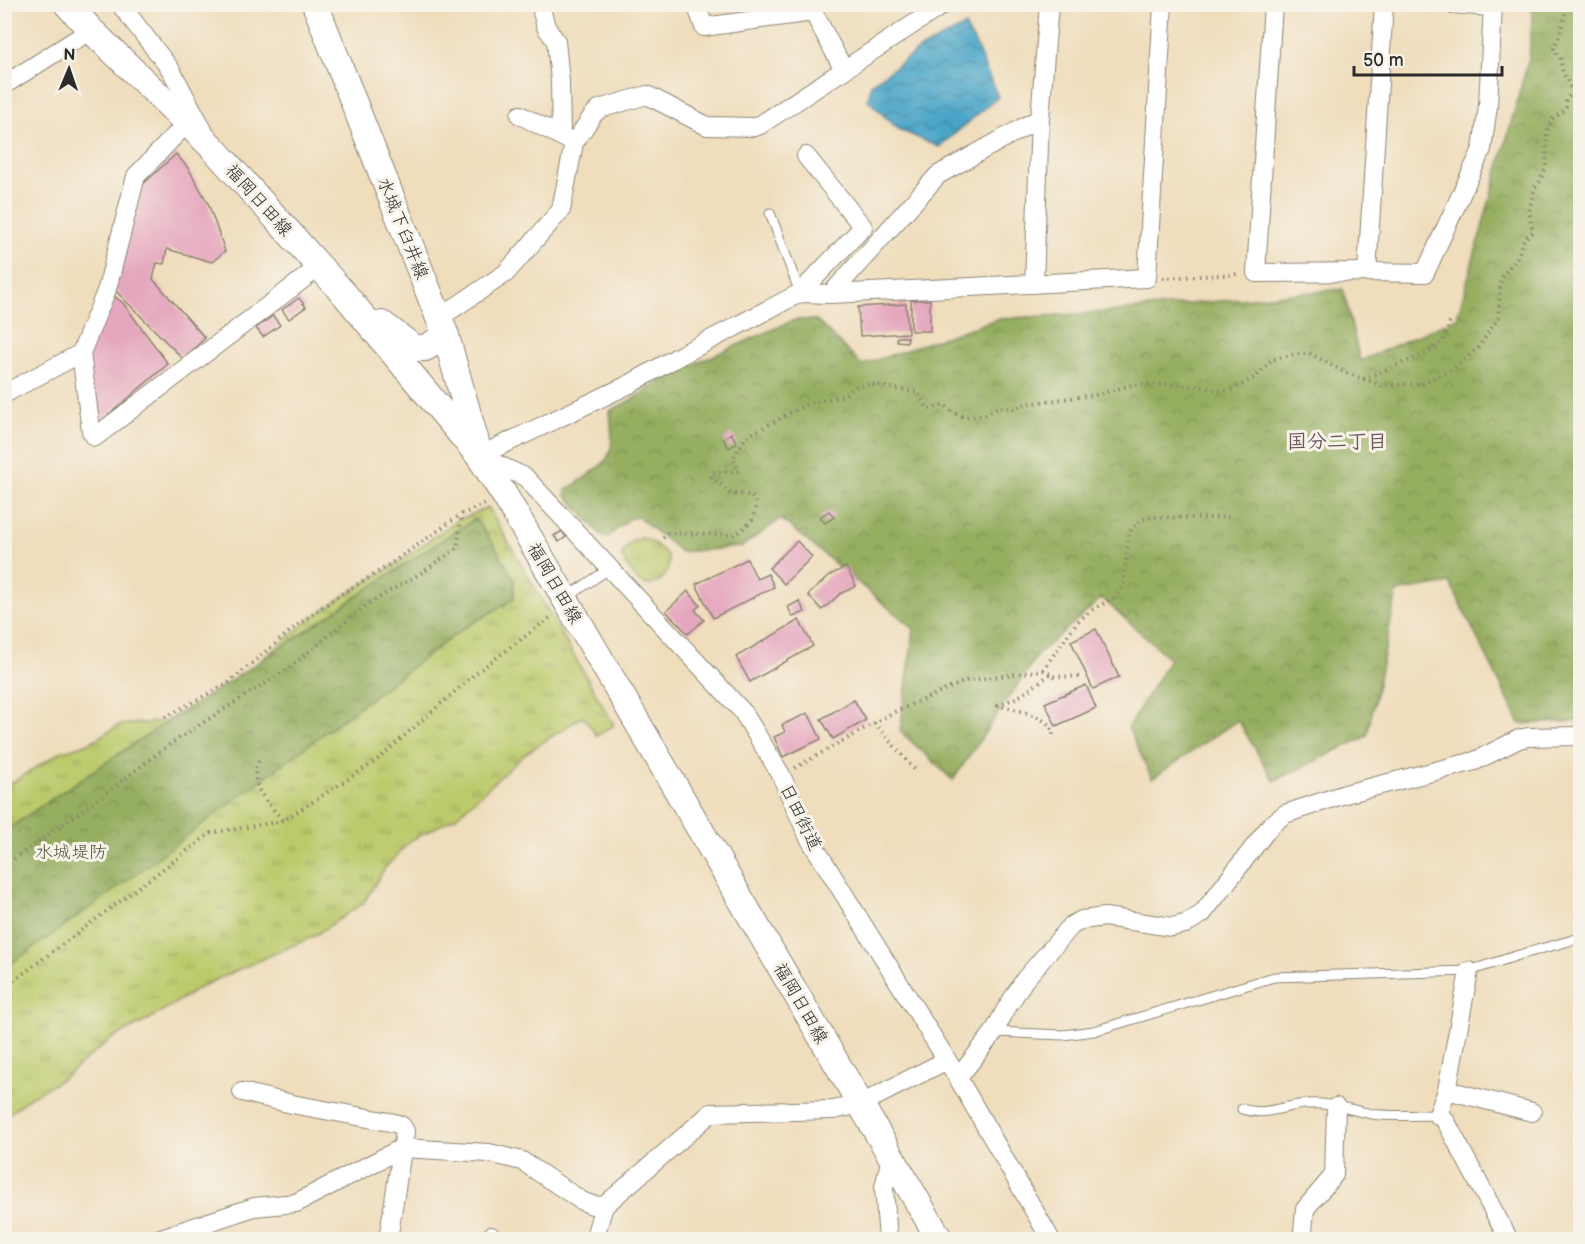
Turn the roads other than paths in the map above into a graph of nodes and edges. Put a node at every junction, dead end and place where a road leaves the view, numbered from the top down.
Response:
1 (67, 4) edge
2 (120, 4) edge
3 (315, 4) edge
4 (696, 4) edge
5 (944, 4) edge
6 (1049, 4) edge
7 (1163, 4) edge
8 (1274, 4) edge
9 (1384, 4) edge
10 (1451, 4) edge
11 (1493, 6) edge
12 (811, 8) edge
13 (542, 12) dead end
14 (91, 30) junction
15 (844, 70) junction
16 (4, 86) edge
17 (520, 115) dead end
18 (1040, 118) junction
19 (186, 123) junction
20 (568, 140) junction
21 (212, 147) junction
22 (806, 156) dead end
23 (770, 213) dead end
24 (319, 267) junction
25 (1367, 272) junction
26 (1034, 284) junction
27 (800, 293) junction
28 (831, 294) junction
29 (346, 296) junction
30 (442, 327) junction
31 (81, 353) junction
32 (4, 394) edge
33 (479, 456) junction
34 (610, 568) junction
35 (566, 602) junction
36 (1581, 736) edge
37 (1581, 938) edge
38 (1469, 971) junction
39 (994, 1032) junction
40 (947, 1060) junction
41 (958, 1078) junction
42 (1447, 1090) junction
43 (242, 1092) dead end
44 (861, 1104) junction
45 (1336, 1107) junction
46 (1242, 1109) dead end
47 (1532, 1112) dead end
48 (1438, 1115) junction
49 (402, 1148) junction
50 (891, 1157) junction
51 (604, 1206) junction
52 (155, 1239) edge
53 (388, 1239) edge
54 (594, 1239) edge
55 (888, 1239) edge
56 (940, 1239) edge
57 (1051, 1239) edge
58 (1306, 1239) edge
59 (1509, 1239) edge

1 - 14 main road, 福岡日田線
2 - 21 street
3 - 30 main road, 水城下臼井線
4 - 12 street
5 - 15 street
6 - 18 street
7 - 26 street
8 - 25 street
9 - 25 street
10 - 11 street
11 - 25 street
12 - 15 street
13 - 20 street
14 - 16 street
14 - 19 main road, 福岡日田線
15 - 20 street
17 - 20 street
18 - 26 street
18 - 28 street
19 - 21 main road, 福岡日田線
19 - 31 street
20 - 30 street
21 - 24 main road, 福岡日田線
22 - 27 street
23 - 27 lane
24 - 29 main road, 福岡日田線
24 - 31 street
26 - 28 street
27 - 28 street
27 - 33 street
29 - 30 main road
29 - 33 main road, 福岡日田線
30 - 33 main road, 水城下臼井線
31 - 32 street
33 - 34 street, 日田街道
33 - 35 main road, 福岡日田線
34 - 35 lane
34 - 40 street, 日田街道
35 - 44 main road, 福岡日田線
36 - 39 street
37 - 38 lane
38 - 39 lane
38 - 42 street
39 - 41 street
40 - 41 street, 日田街道
40 - 44 street
41 - 57 street, 日田街道
42 - 47 street
42 - 48 street
43 - 49 street
44 - 50 main road, 福岡日田線
44 - 51 street
45 - 46 lane
45 - 48 lane
45 - 58 street
48 - 59 street
49 - 51 street
49 - 52 street
49 - 53 street
50 - 55 street
50 - 56 main road, 福岡日田線
51 - 54 street

